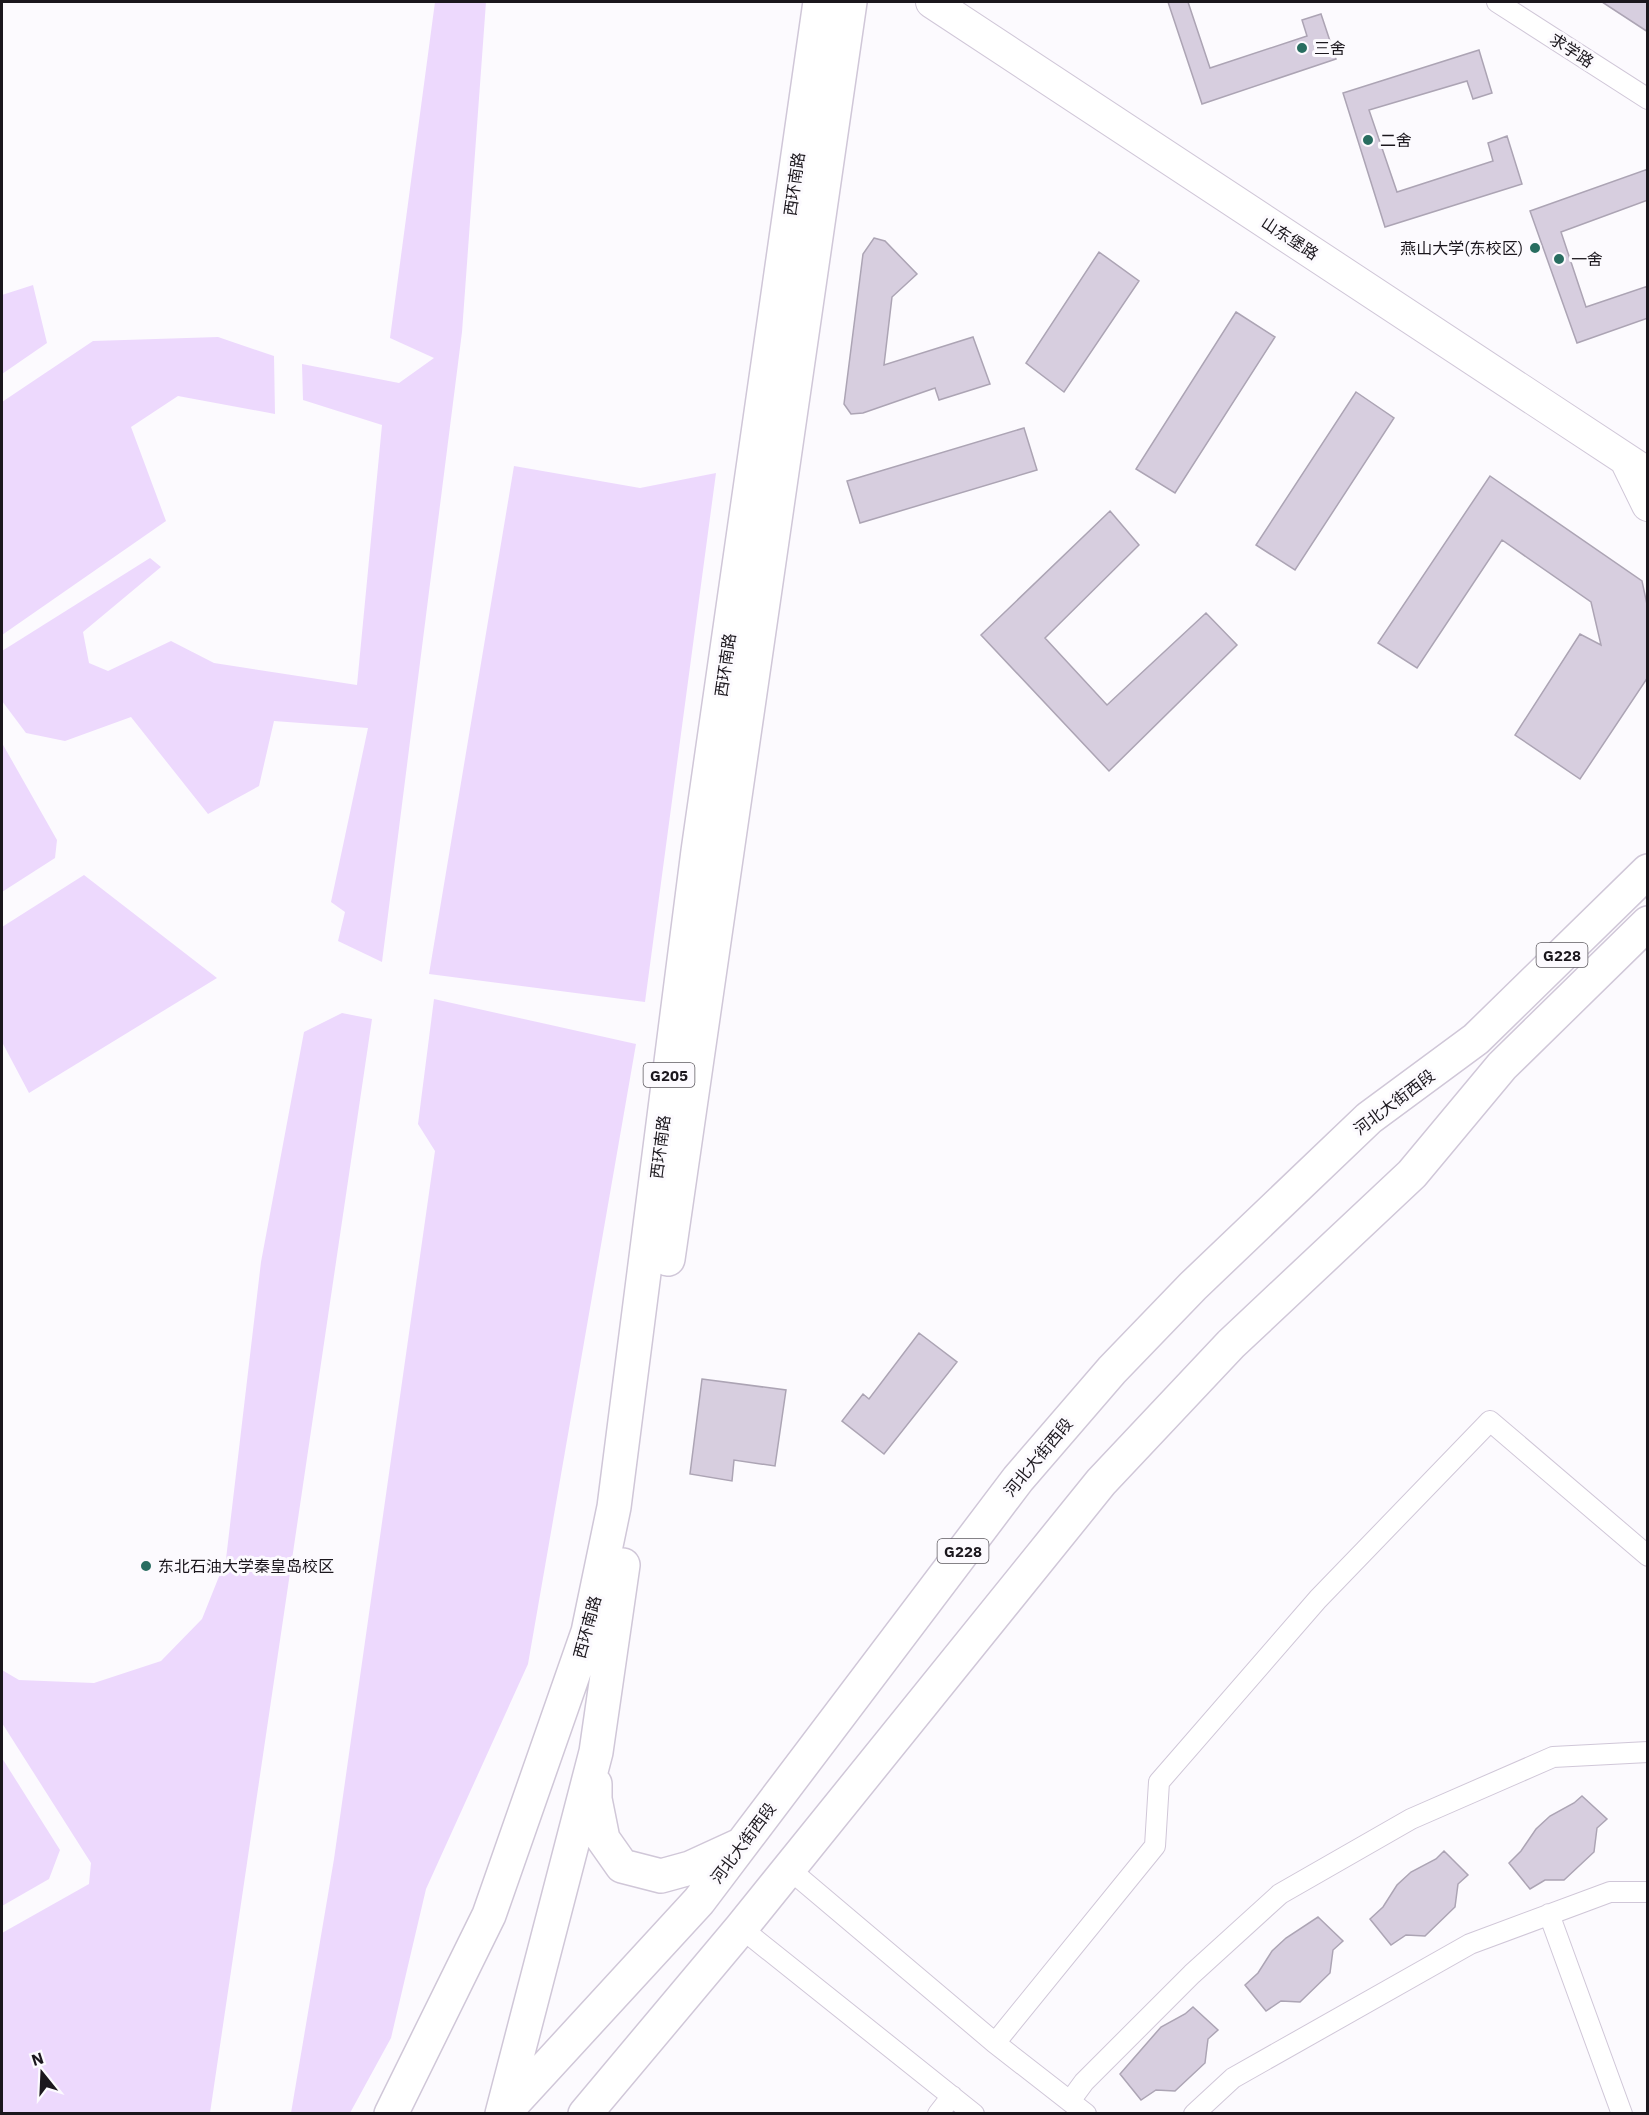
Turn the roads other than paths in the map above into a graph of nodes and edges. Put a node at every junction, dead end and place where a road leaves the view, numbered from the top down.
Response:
1 (820, 2) edge
2 (850, 2) edge
3 (932, 2) edge
4 (1497, 2) edge
5 (1647, 99) edge
6 (1640, 466) edge
7 (1647, 505) edge
8 (1647, 871) edge
9 (1647, 923) edge
10 (1647, 1556) edge
11 (596, 1752) junction
12 (1647, 1752) edge
13 (742, 1844) junction
14 (789, 1869) junction
15 (1647, 1892) edge
16 (1549, 1914) junction
17 (741, 1928) junction
18 (995, 2043) junction
19 (952, 2096) junction
20 (1070, 2101) junction
21 (390, 2114) edge
22 (503, 2114) edge
23 (585, 2114) edge
24 (938, 2114) edge
25 (974, 2114) edge
26 (1086, 2114) edge
27 (1194, 2114) edge
28 (1622, 2114) edge

1 - 21 highway, 西环南路 / G205
2 - 11 highway, 西环南路 / G205
3 - 6 main road, 山东堡路
4 - 5 street, 求学路
6 - 7 main road
8 - 13 highway, 河北大街西段 / G228
9 - 14 highway, G228
10 - 18 street
11 - 13 highway
11 - 22 highway, 西环南路 / G205
12 - 20 street
13 - 22 highway, 河北大街西段 / G228
14 - 17 highway, G228
14 - 18 street
15 - 16 street
16 - 27 street
16 - 28 street
17 - 19 street
17 - 23 highway, G228
18 - 20 street
19 - 24 street
19 - 25 street
20 - 26 street

